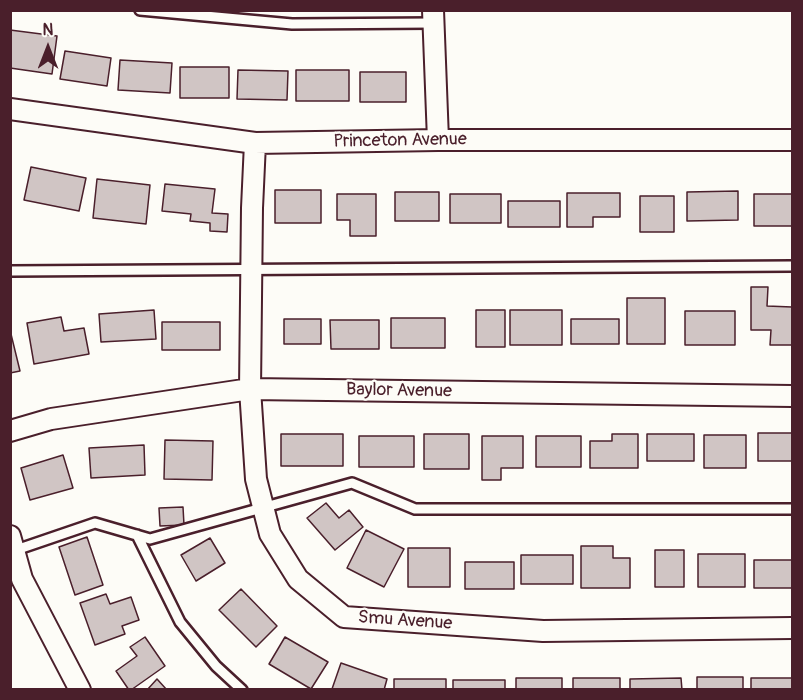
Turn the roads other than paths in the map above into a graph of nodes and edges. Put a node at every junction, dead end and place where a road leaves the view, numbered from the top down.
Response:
1 (140, 10) edge
2 (433, 17) edge
3 (10, 109) edge
4 (438, 140) junction
5 (792, 140) edge
6 (255, 143) junction
7 (792, 266) edge
8 (251, 269) junction
9 (10, 271) edge
10 (250, 389) junction
11 (792, 396) edge
12 (10, 431) edge
13 (263, 507) junction
14 (792, 509) edge
15 (137, 535) junction
16 (12, 546) edge
17 (792, 628) edge
18 (80, 690) edge
19 (242, 690) edge

1 - 2 lane
2 - 4 street
3 - 6 street, Princeton Avenue
4 - 5 street, Princeton Avenue
4 - 6 street, Princeton Avenue
6 - 8 street, Smu Avenue
7 - 8 lane
8 - 9 lane
8 - 10 street, Smu Avenue
10 - 11 street, Baylor Avenue
10 - 12 street, Baylor Avenue
10 - 13 street, Smu Avenue
13 - 14 lane
13 - 15 lane
13 - 17 street, Smu Avenue
15 - 16 lane
15 - 19 lane
16 - 18 street

